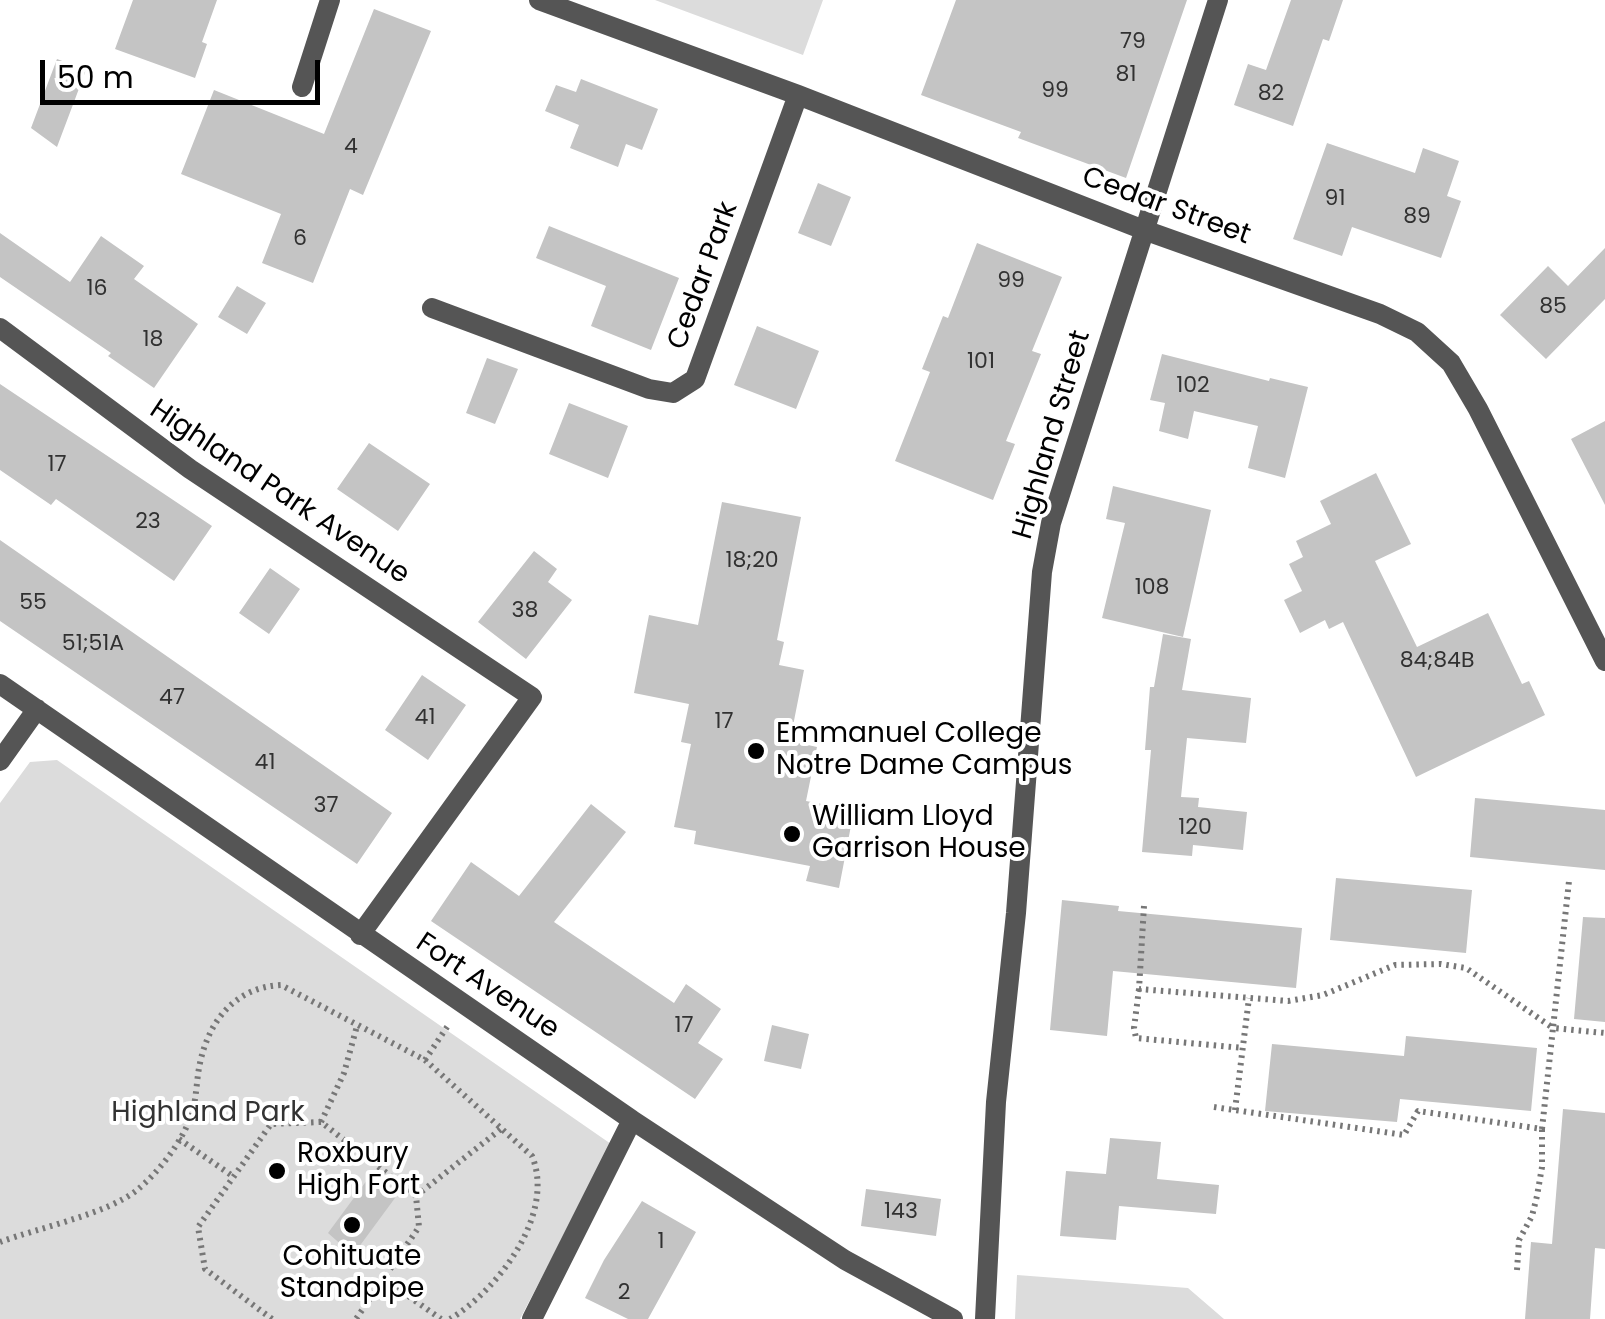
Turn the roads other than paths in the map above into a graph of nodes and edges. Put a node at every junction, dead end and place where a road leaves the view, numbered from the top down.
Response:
1 (330, 0) edge
2 (539, 0) edge
3 (1218, 0) edge
4 (302, 87) dead end
5 (798, 95) junction
6 (1144, 230) junction
7 (432, 308) dead end
8 (0, 328) edge
9 (1605, 662) edge
10 (0, 684) edge
11 (37, 709) junction
12 (0, 761) edge
13 (360, 934) junction
14 (632, 1120) junction
15 (532, 1319) edge
16 (953, 1319) edge
17 (986, 1319) edge

1 - 4 street
2 - 5 street, Cedar Street
3 - 6 street, Highland Street
5 - 6 street, Cedar Street
5 - 7 street, Cedar Park
6 - 9 street, Cedar Street
6 - 17 street, Highland Street
8 - 13 street, Highland Park Avenue
10 - 11 street, Fort Avenue
11 - 12 street
11 - 13 street, Fort Avenue
13 - 14 street, Fort Avenue
14 - 15 street
14 - 16 street, Fort Avenue

